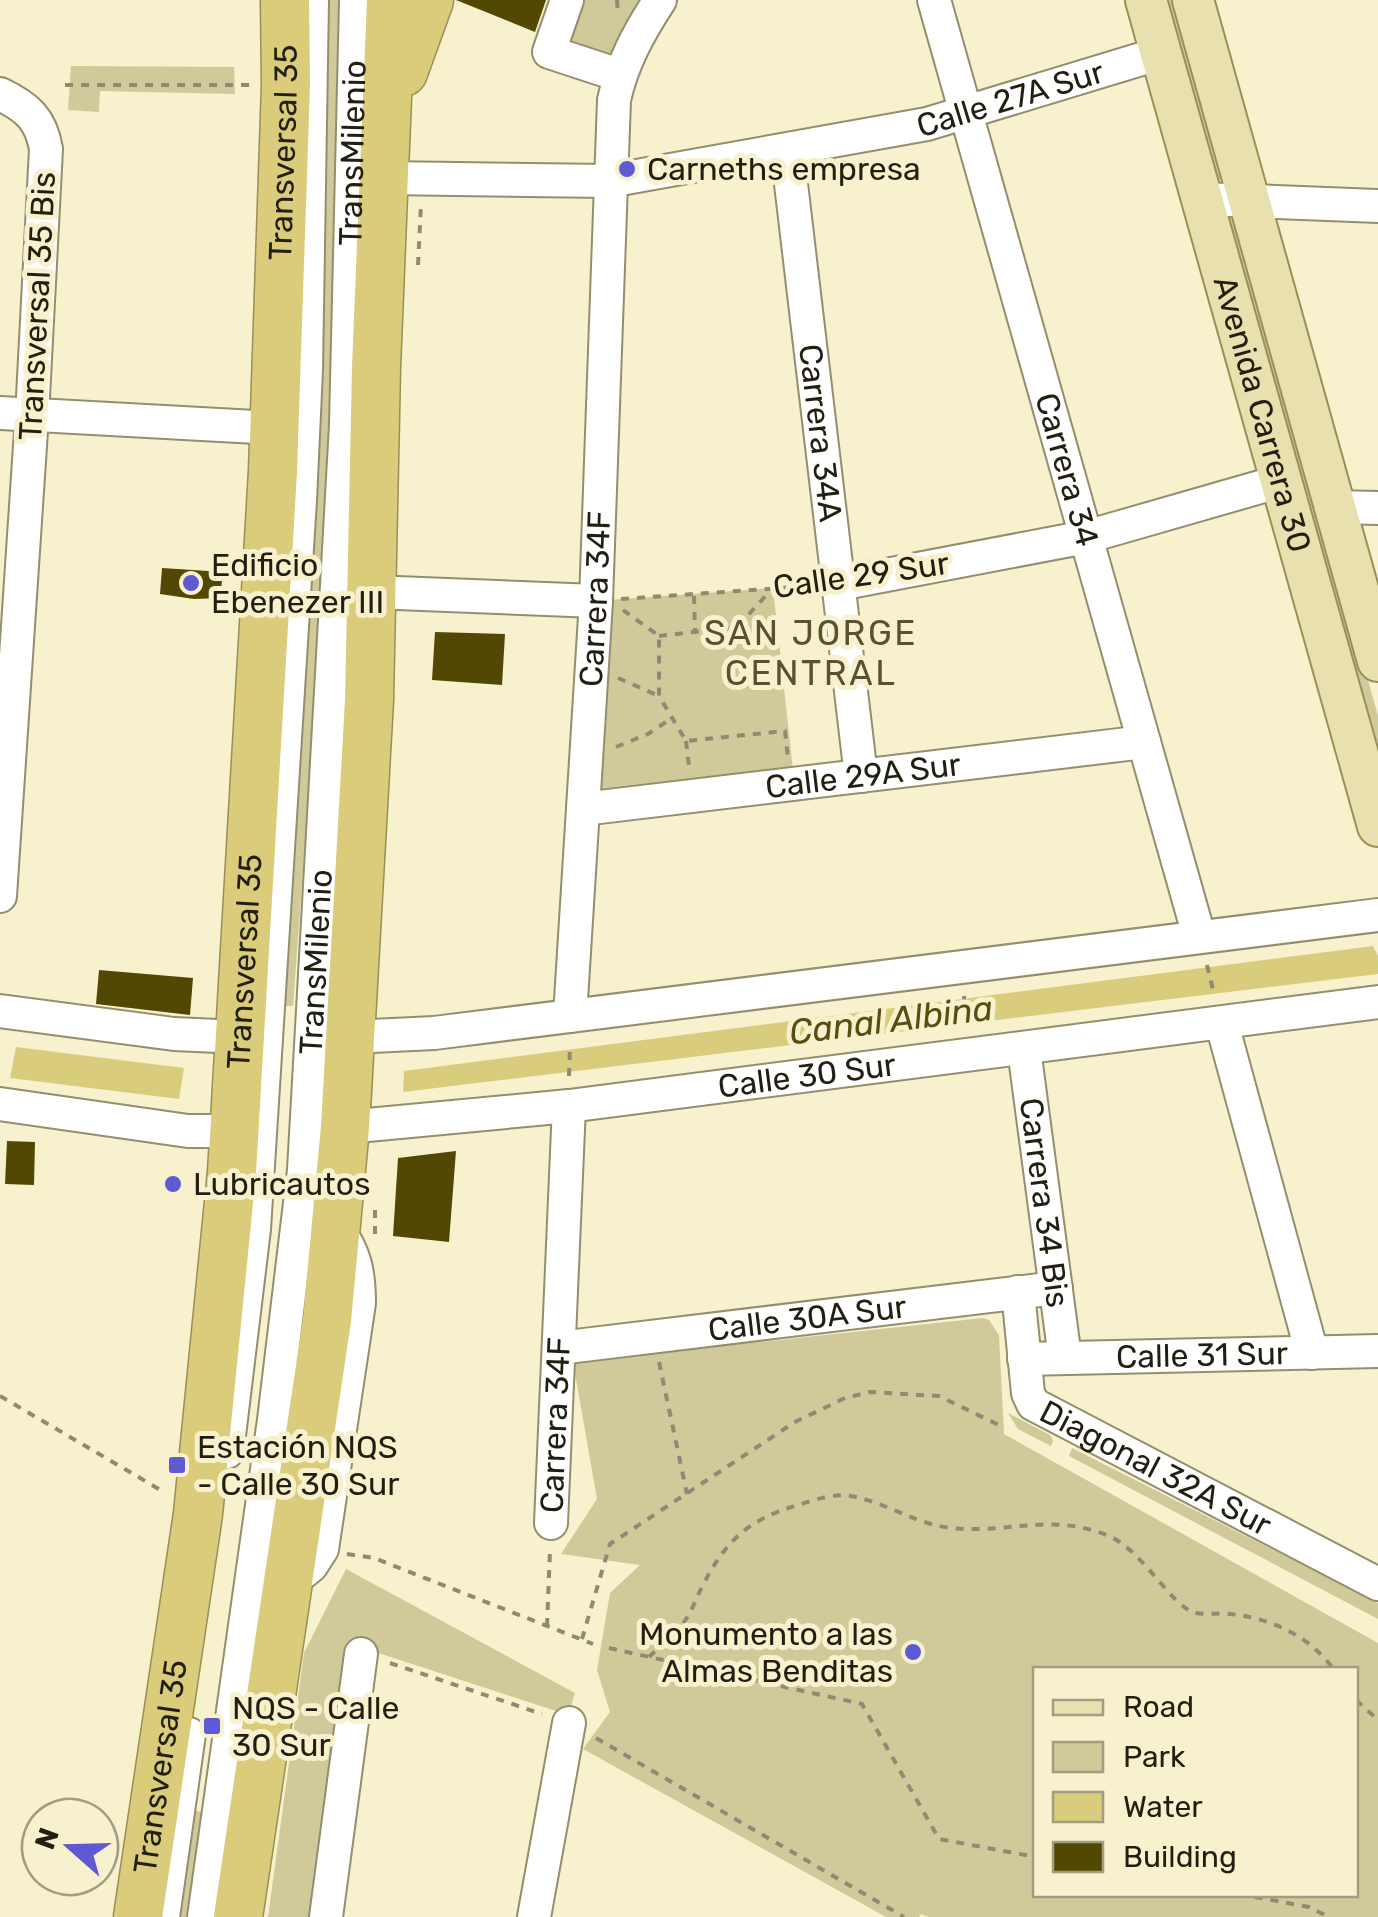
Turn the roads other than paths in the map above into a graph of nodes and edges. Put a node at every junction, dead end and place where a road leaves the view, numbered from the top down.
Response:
1 (312, 0) edge
2 (356, 0) edge
3 (391, 0) edge
4 (429, 0) edge
5 (567, 0) edge
6 (660, 0) edge
7 (934, 0) edge
8 (1146, 0) edge
9 (1193, 0) edge
10 (283, 32) edge
11 (1161, 53) junction
12 (619, 75) junction
13 (1, 94) edge
14 (966, 114) junction
15 (386, 123) junction
16 (787, 150) junction
17 (384, 178) junction
18 (610, 182) junction
19 (1202, 199) junction
20 (1249, 201) junction
21 (1378, 206) edge
22 (16, 415) edge
23 (274, 428) junction
24 (1281, 481) junction
25 (1335, 507) junction
26 (1378, 508) edge
27 (1086, 537) junction
28 (838, 584) junction
29 (372, 592) junction
30 (602, 600) junction
31 (1378, 661) edge
32 (1144, 742) junction
33 (861, 776) junction
34 (583, 809) junction
35 (2, 816) edge
36 (1378, 826) edge
37 (0, 896) edge
38 (1378, 915) edge
39 (1202, 947) junction
40 (1378, 1002) edge
41 (0, 1011) edge
42 (1220, 1015) junction
43 (570, 1032) junction
44 (252, 1038) junction
45 (330, 1038) junction
46 (1024, 1049) junction
47 (570, 1092) junction
48 (0, 1104) edge
49 (326, 1129) junction
50 (247, 1131) junction
51 (1056, 1288) junction
52 (1018, 1292) junction
53 (558, 1348) junction
54 (1378, 1351) edge
55 (1312, 1353) junction
56 (1065, 1358) junction
57 (1024, 1360) junction
58 (551, 1523) road end
59 (1378, 1584) edge
60 (361, 1654) road end
61 (569, 1723) road end
62 (138, 1917) edge
63 (163, 1917) edge
64 (204, 1917) edge
65 (238, 1917) edge
66 (326, 1917) edge
67 (534, 1917) edge

1 - 44 street, TransMilenio
2 - 45 street, TransMilenio
3 - 15 highway
4 - 15 highway
5 - 12 street
6 - 12 street, Carrera 34F
7 - 14 street, Carrera 34
8 - 11 main road, Avenida Carrera 30
9 - 20 main road, Avenida Carrera 30
10 - 23 highway, Transversal 35
11 - 14 street, Calle 27A Sur
11 - 19 main road, Avenida Carrera 30
12 - 18 street, Carrera 34F
13 - 22 street, Transversal 35 Bis
14 - 16 street, Calle 27A Sur
14 - 27 street, Carrera 34
15 - 17 highway
16 - 18 street, Calle 27A Sur
16 - 28 street, Carrera 34A
17 - 18 street, Calle 27A Sur
17 - 29 highway
18 - 30 street, Carrera 34F
19 - 20 street
19 - 24 main road, Avenida Carrera 30
20 - 21 street
20 - 25 main road, Avenida Carrera 30
22 - 23 street
22 - 35 street, Transversal 35 Bis
23 - 44 highway, Transversal 35
24 - 27 street, Calle 29 Sur
24 - 36 main road, Avenida Carrera 30
25 - 26 street
25 - 31 main road, Avenida Carrera 30
27 - 28 street, Calle 29 Sur
27 - 32 street, Carrera 34
28 - 33 street, Carrera 34A
29 - 30 street
29 - 45 highway
30 - 34 street, Carrera 34F
32 - 33 street, Calle 29A Sur
32 - 39 street, Carrera 34
33 - 34 street, Calle 29A Sur
34 - 43 street, Carrera 34F
35 - 37 street, Transversal 35 Bis
38 - 39 street
39 - 43 street
40 - 42 street, Calle 30 Sur
41 - 44 street
42 - 46 street, Calle 30 Sur
42 - 55 street
43 - 45 street
44 - 45 street
44 - 50 highway, Transversal 35
45 - 49 highway
46 - 47 street, Calle 30 Sur
46 - 51 street, Carrera 34 Bis
47 - 49 street, Calle 30 Sur
47 - 53 street, Carrera 34F
48 - 50 street
49 - 50 street, Calle 30 Sur
49 - 64 street
49 - 65 highway
50 - 62 highway, Transversal 35
50 - 63 street
51 - 52 street, Calle 30A Sur
51 - 56 street, Carrera 34 Bis
52 - 53 street, Calle 30A Sur
52 - 57 street, Diagonal 32A Sur
53 - 58 street, Carrera 34F
54 - 55 street, Calle 31 Sur
55 - 56 street, Calle 31 Sur
56 - 57 street, Calle 31 Sur
57 - 59 street, Diagonal 32A Sur
60 - 66 street
61 - 67 street

